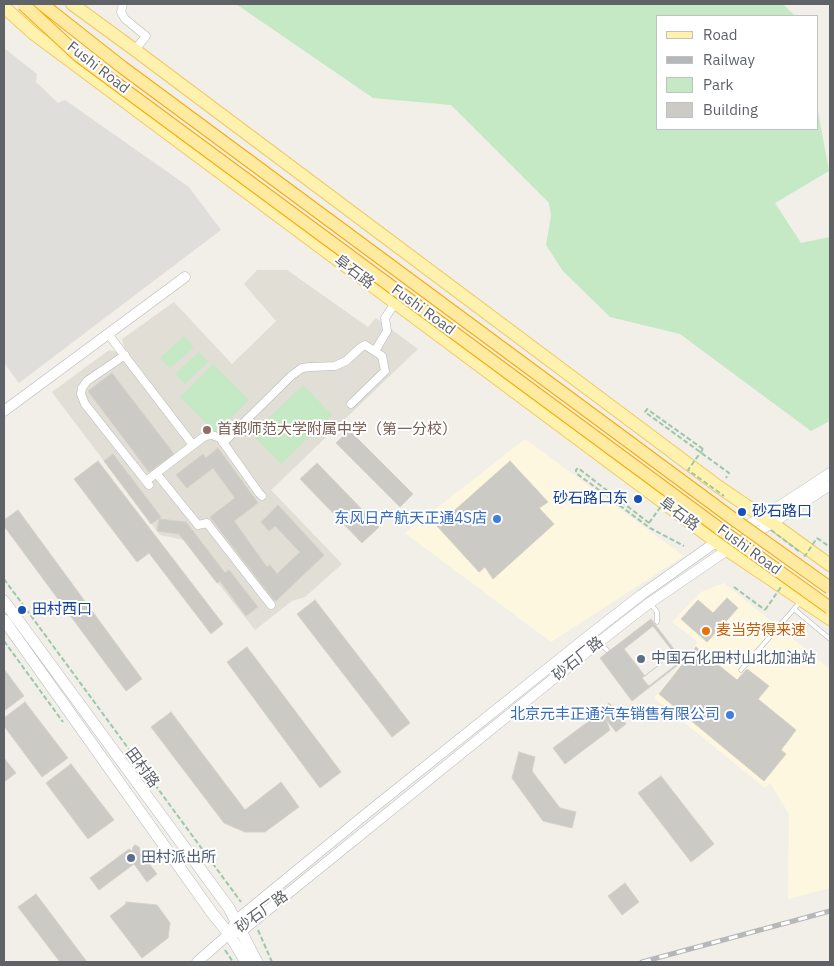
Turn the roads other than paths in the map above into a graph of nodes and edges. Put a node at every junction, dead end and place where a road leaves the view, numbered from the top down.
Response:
1 (22, 4) edge
2 (42, 4) edge
3 (72, 4) edge
4 (123, 4) edge
5 (4, 7) edge
6 (135, 50) junction
7 (185, 277) dead end
8 (395, 303) junction
9 (108, 334) junction
10 (375, 351) junction
11 (125, 355) junction
12 (351, 404) dead end
13 (4, 411) edge
14 (223, 443) junction
15 (193, 445) junction
16 (156, 473) junction
17 (830, 473) edge
18 (830, 485) edge
19 (262, 496) dead end
20 (769, 524) junction
21 (722, 546) junction
22 (830, 565) edge
23 (830, 588) edge
24 (4, 601) edge
25 (650, 603) junction
26 (798, 604) junction
27 (270, 605) dead end
28 (830, 608) edge
29 (830, 619) edge
30 (4, 620) edge
31 (656, 622) dead end
32 (830, 639) edge
33 (598, 643) junction
34 (607, 650) dead end
35 (741, 670) dead end
36 (238, 926) junction
37 (229, 934) junction
38 (197, 962) edge
39 (246, 962) edge
40 (257, 962) edge

1 - 28 highway, Fushi Road, bridge
2 - 23 highway, Fushi Road, bridge
3 - 6 main road
4 - 6 street
5 - 8 main road, 阜石路
6 - 20 main road
7 - 9 street
8 - 10 street
8 - 21 main road, 阜石路
9 - 11 street
9 - 13 street
10 - 12 street
10 - 14 street
11 - 15 street
11 - 16 street
14 - 15 street
14 - 19 street
15 - 16 street
16 - 27 street
17 - 20 street, 砂石厂路
18 - 20 street, 砂石厂路
20 - 21 street, 砂石厂路
20 - 22 main road
21 - 25 street, 砂石厂路
21 - 26 main road, 阜石路
21 - 36 street, 砂石厂路
24 - 36 main road, 田村路
25 - 31 lane
25 - 33 street, 砂石厂路
26 - 29 main road, 阜石路
26 - 32 lane
26 - 35 lane
30 - 37 main road, 田村路
33 - 34 lane
33 - 36 street, 砂石厂路
36 - 37 street, 砂石厂路
36 - 40 main road, 田村路
37 - 38 street
37 - 39 main road, 田村路

